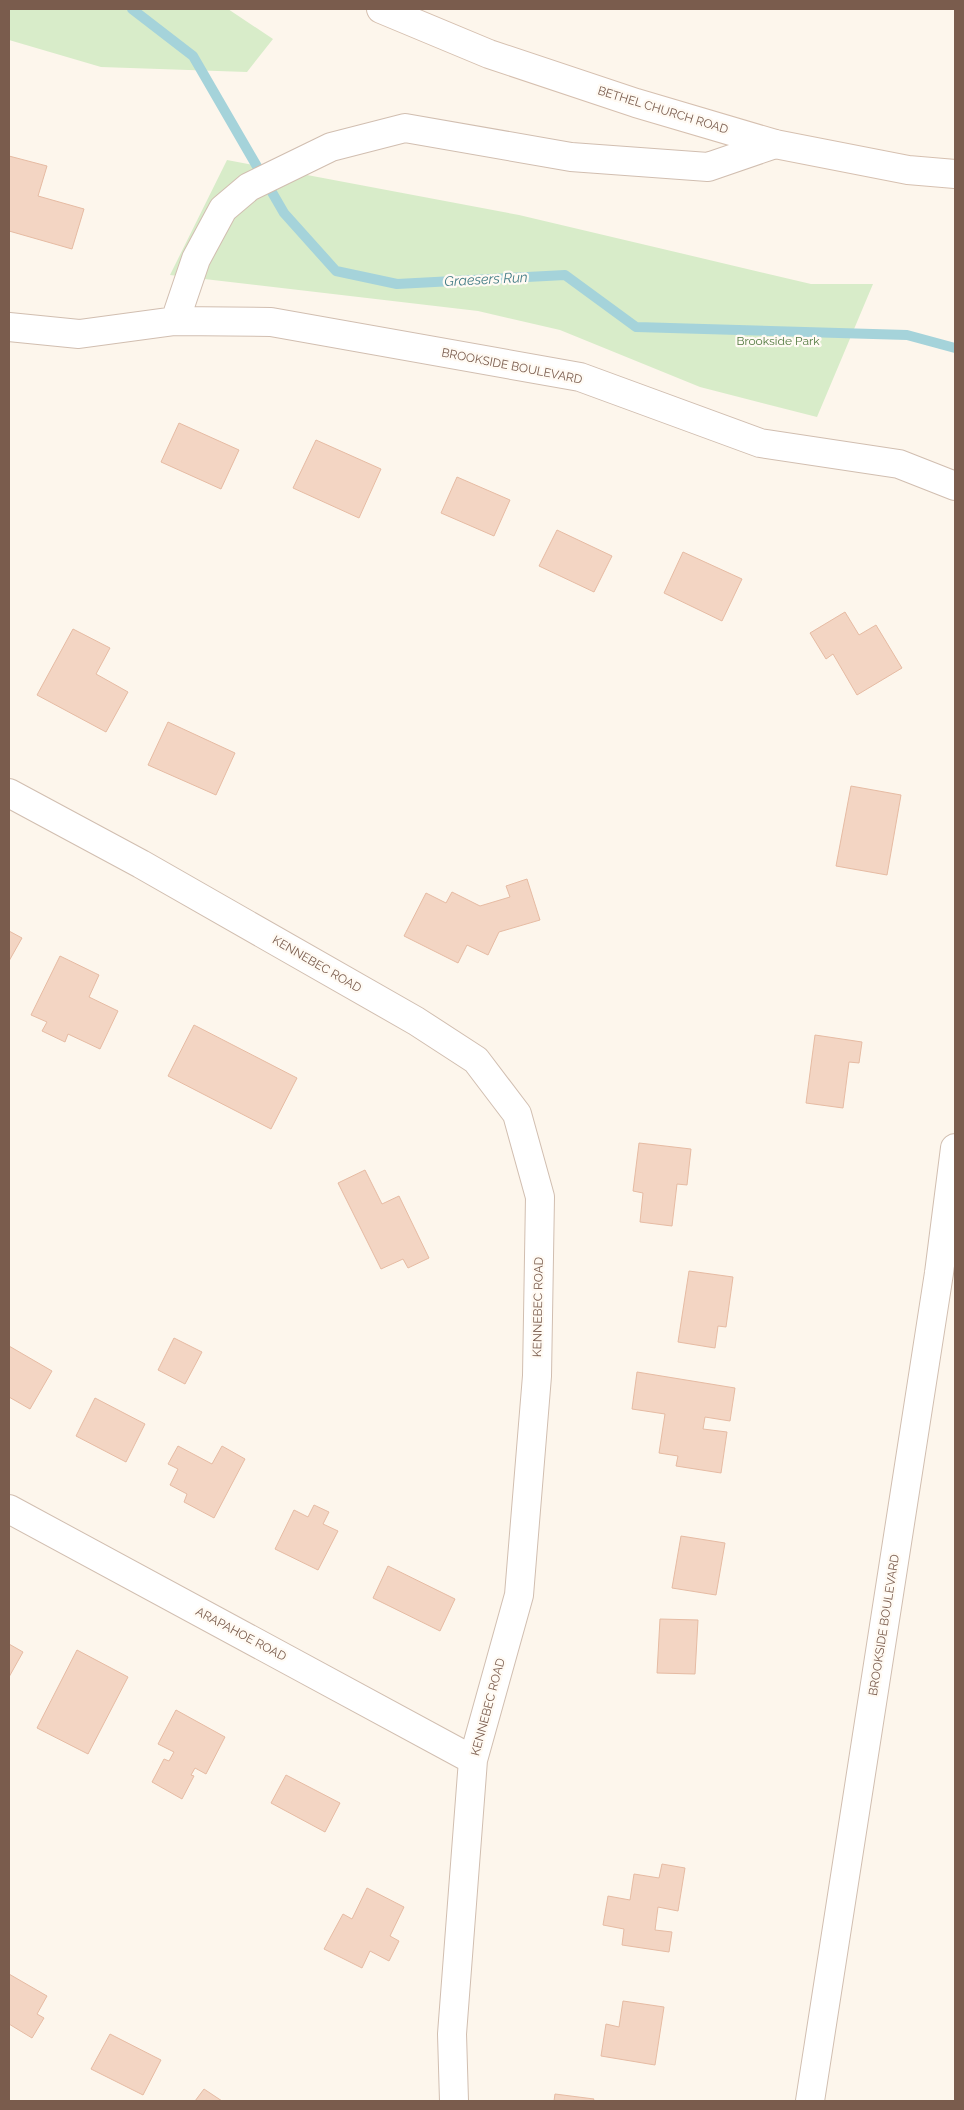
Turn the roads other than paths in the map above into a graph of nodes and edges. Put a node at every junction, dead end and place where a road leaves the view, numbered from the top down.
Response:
1 (381, 9) edge
2 (775, 144) junction
3 (955, 174) edge
4 (175, 321) junction
5 (9, 327) edge
6 (955, 486) edge
7 (9, 793) edge
8 (955, 1148) edge
9 (947, 1274) edge
10 (9, 1509) edge
11 (473, 1760) junction
12 (454, 2101) edge
13 (810, 2101) edge

1 - 2 street, BETHEL CHURCH ROAD
2 - 3 street, BETHEL CHURCH ROAD
2 - 4 street
4 - 5 street, BROOKSIDE BOULEVARD
4 - 6 street, BROOKSIDE BOULEVARD
7 - 11 street, KENNEBEC ROAD
8 - 9 street, BROOKSIDE BOULEVARD
9 - 13 street, BROOKSIDE BOULEVARD
10 - 11 street, ARAPAHOE ROAD
11 - 12 street, KENNEBEC ROAD

